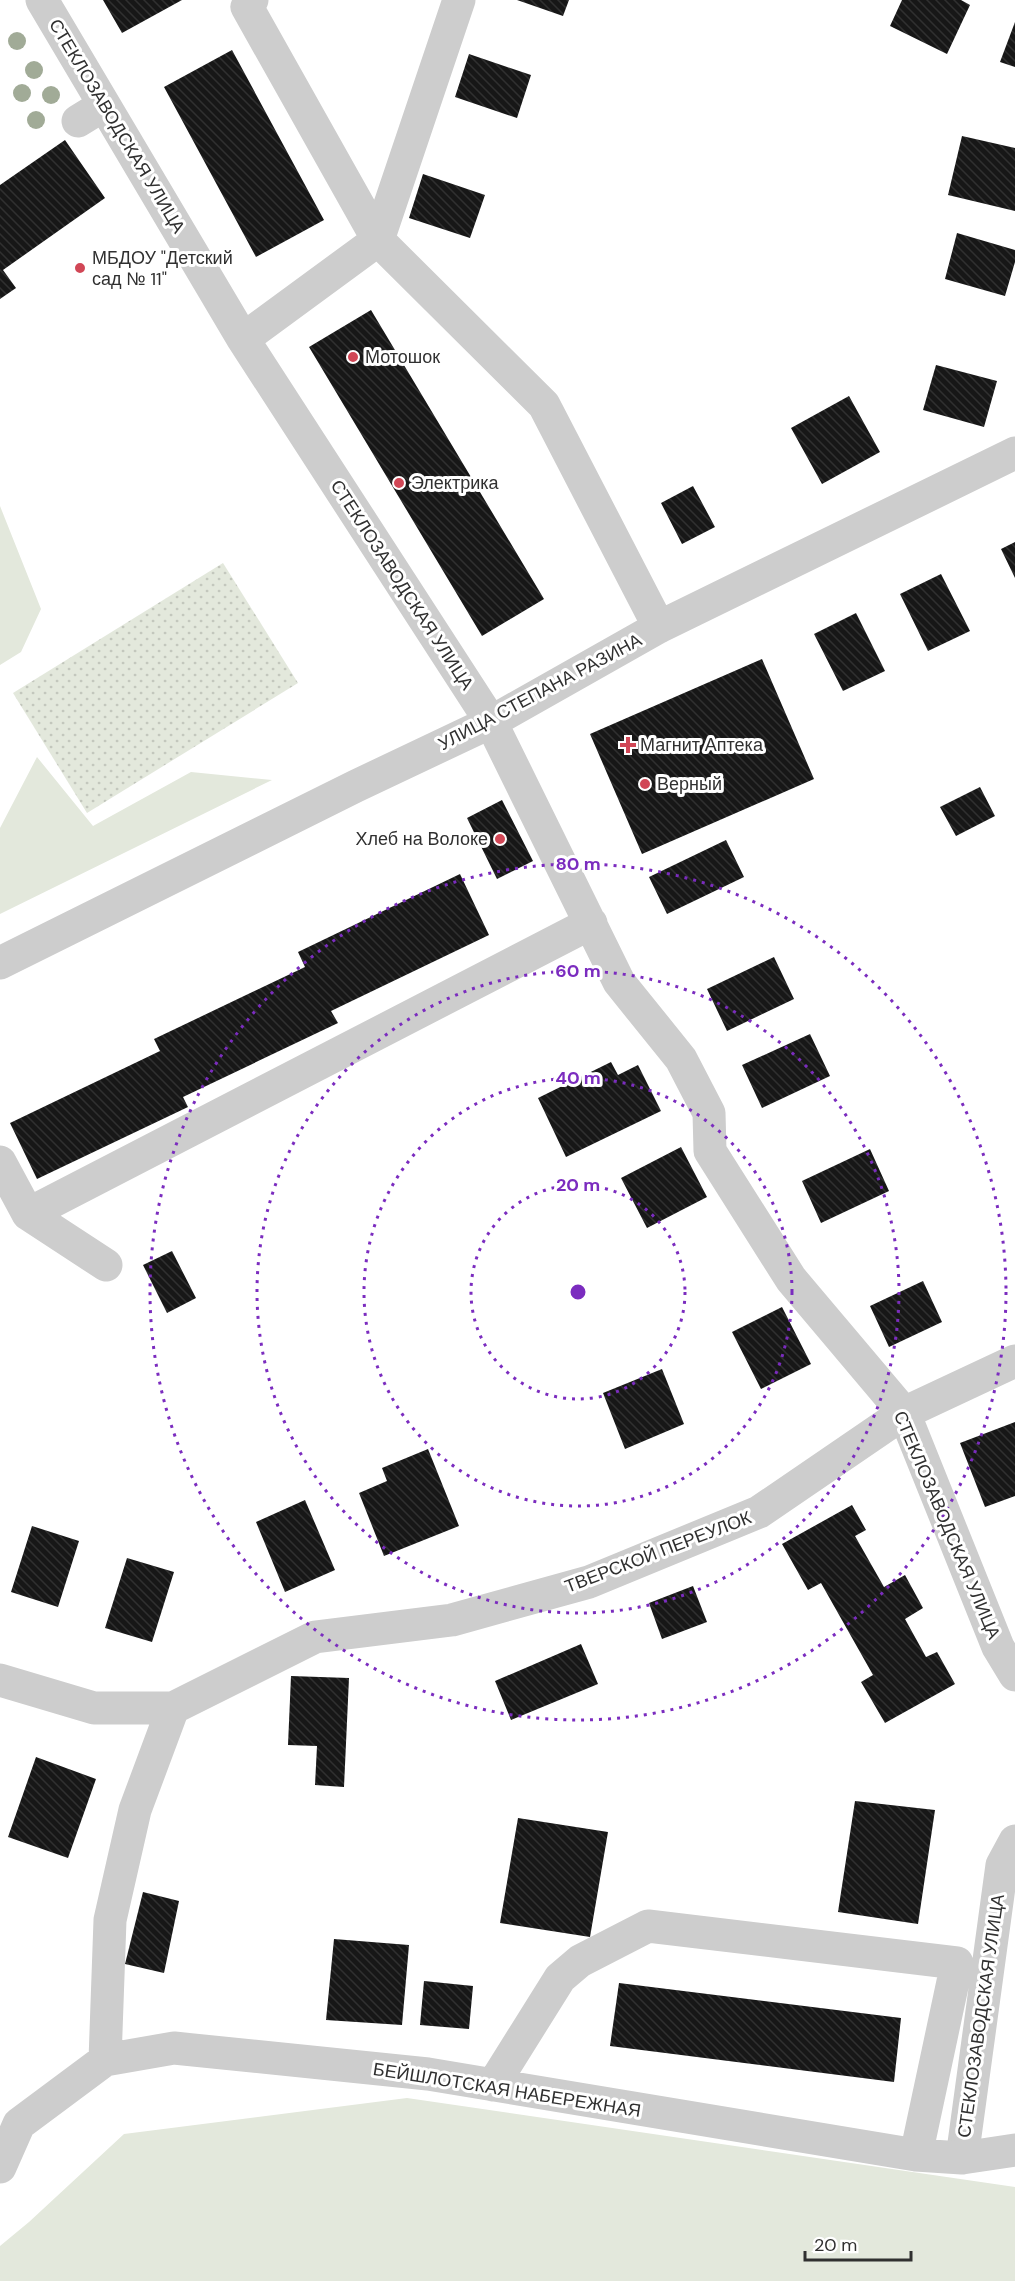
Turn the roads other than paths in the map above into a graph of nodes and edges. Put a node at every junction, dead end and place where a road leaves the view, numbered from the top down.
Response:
1 (42, 0) edge
2 (252, 0) edge
3 (459, 0) edge
4 (378, 240) junction
5 (243, 339) junction
6 (1015, 453) edge
7 (659, 627) junction
8 (491, 722) junction
9 (591, 923) junction
10 (0, 963) edge
11 (0, 1162) edge
12 (28, 1214) junction
13 (106, 1265) dead end
14 (1015, 1361) edge
15 (904, 1413) junction
16 (1015, 1675) edge
17 (0, 1680) edge
18 (173, 1708) junction
19 (1015, 1841) edge
20 (105, 2060) junction
21 (493, 2085) junction
22 (9, 2120) edge
23 (1015, 2150) edge
24 (916, 2155) junction
25 (962, 2158) junction
26 (0, 2167) edge

1 - 5 street, СТЕКЛОЗАВОДСКАЯ УЛИЦА
2 - 4 street
3 - 4 street
4 - 5 street
4 - 7 street
5 - 8 street, СТЕКЛОЗАВОДСКАЯ УЛИЦА
6 - 7 street, УЛИЦА СТЕПАНА РАЗИНА
7 - 8 street, УЛИЦА СТЕПАНА РАЗИНА
8 - 9 street, СТЕКЛОЗАВОДСКАЯ УЛИЦА
8 - 10 street, УЛИЦА СТЕПАНА РАЗИНА
9 - 12 street
9 - 15 street, СТЕКЛОЗАВОДСКАЯ УЛИЦА
11 - 12 street
12 - 13 street
14 - 15 street, ТВЕРСКОЙ ПЕРЕУЛОК
15 - 16 street, СТЕКЛОЗАВОДСКАЯ УЛИЦА
15 - 18 street, ТВЕРСКОЙ ПЕРЕУЛОК
17 - 18 street
18 - 20 street
19 - 25 street, СТЕКЛОЗАВОДСКАЯ УЛИЦА
20 - 21 street, БЕЙШЛОТСКАЯ НАБЕРЕЖНАЯ
20 - 22 street, БЕЙШЛОТСКАЯ НАБЕРЕЖНАЯ
21 - 24 street, БЕЙШЛОТСКАЯ НАБЕРЕЖНАЯ
21 - 24 street
22 - 26 street
23 - 25 street, БЕЙШЛОТСКАЯ НАБЕРЕЖНАЯ
24 - 25 street, БЕЙШЛОТСКАЯ НАБЕРЕЖНАЯ

